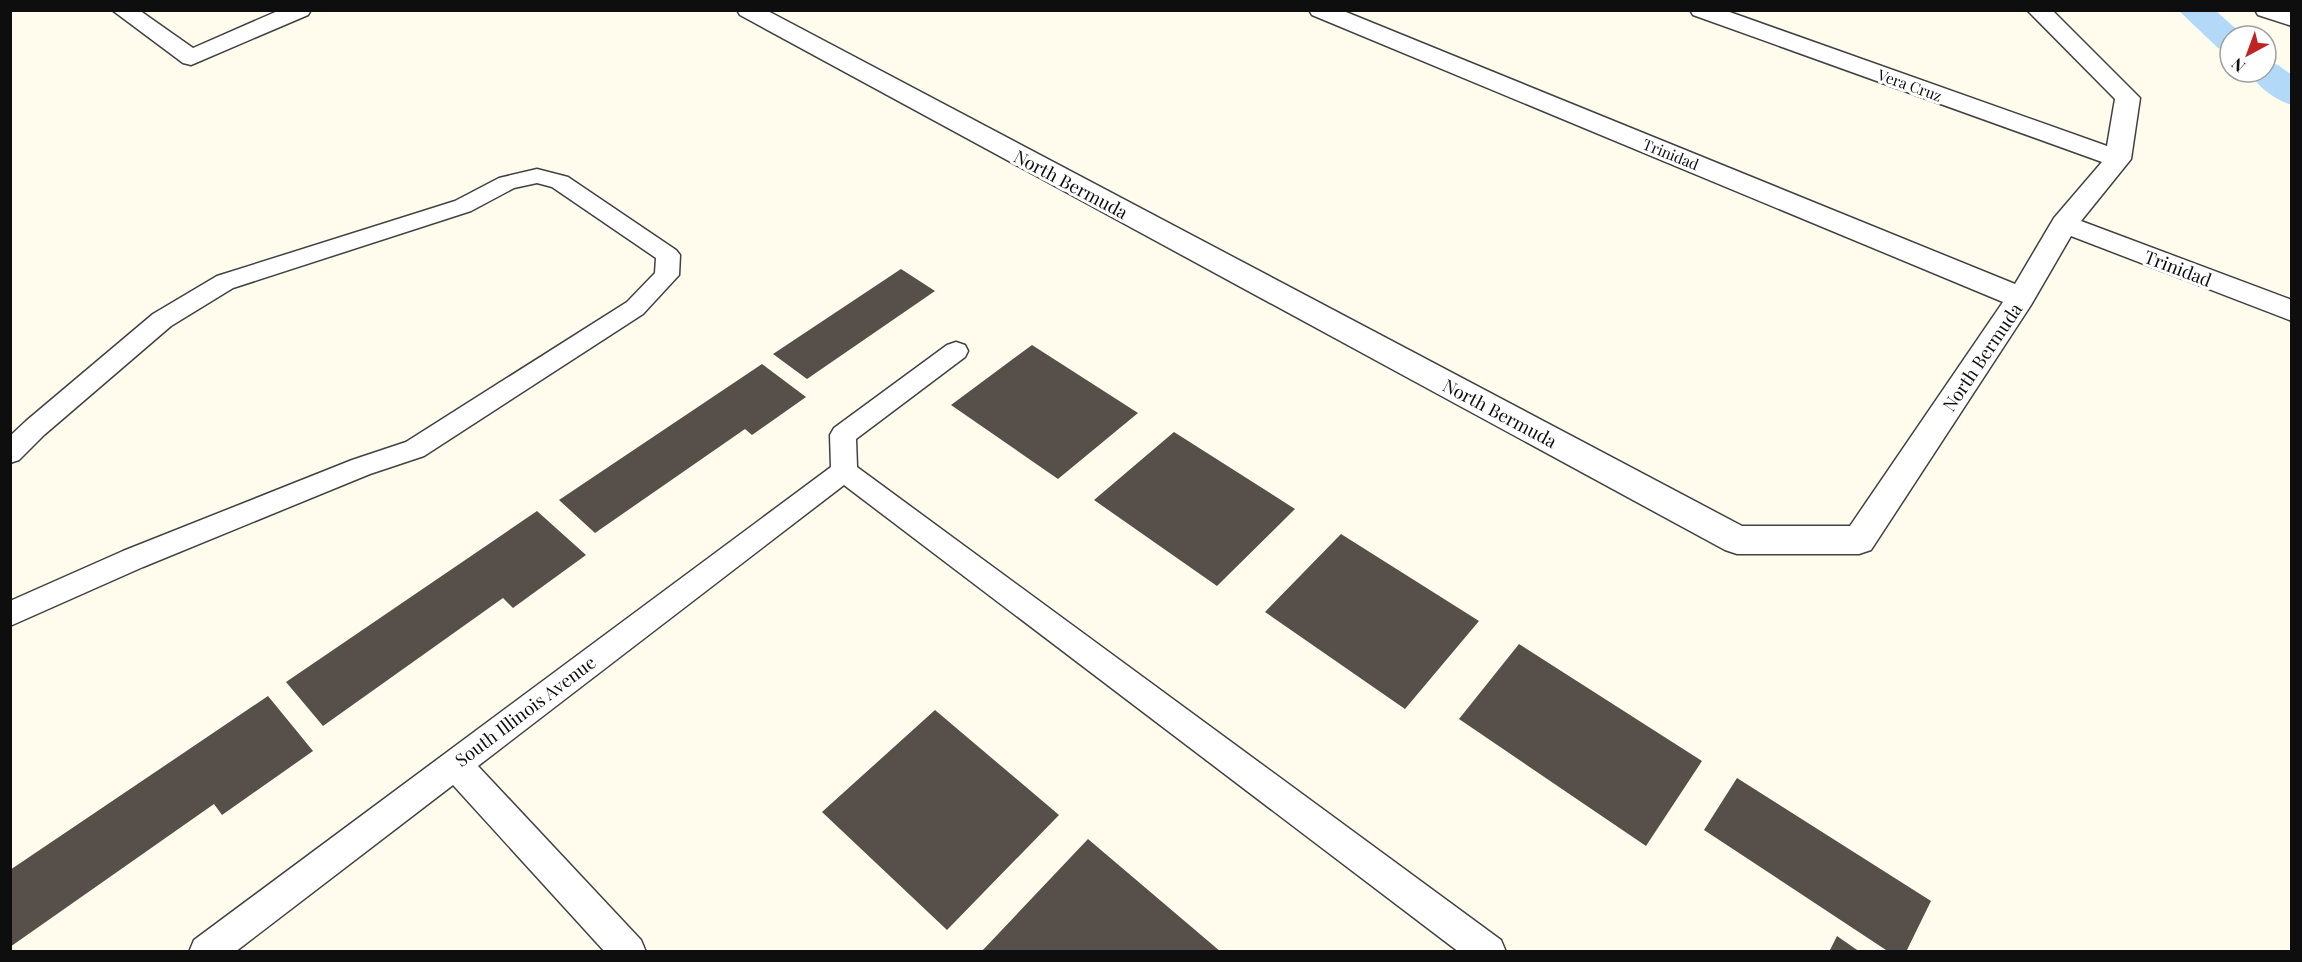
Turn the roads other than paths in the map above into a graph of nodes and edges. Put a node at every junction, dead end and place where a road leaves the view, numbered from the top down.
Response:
1 (123, 10) edge
2 (300, 10) edge
3 (748, 10) edge
4 (1320, 10) edge
5 (1701, 10) edge
6 (2038, 10) edge
7 (2266, 10) edge
8 (2292, 19) edge
9 (2118, 159) junction
10 (2064, 224) junction
11 (2021, 298) junction
12 (2292, 311) edge
13 (956, 351) dead end
14 (10, 453) edge
15 (844, 471) junction
16 (10, 614) edge
17 (455, 764) junction
18 (206, 951) edge
19 (629, 951) edge
20 (1489, 951) edge

1 - 2 street
3 - 11 street, North Bermuda
4 - 11 street, Trinidad
5 - 9 street, Vera Cruz
6 - 9 street
7 - 8 street
9 - 10 street, North Bermuda
10 - 11 street, North Bermuda
10 - 12 street, Trinidad
13 - 15 lane
14 - 16 lane
15 - 17 lane, South Illinois Avenue
15 - 20 lane
17 - 18 lane, South Illinois Avenue
17 - 19 lane

